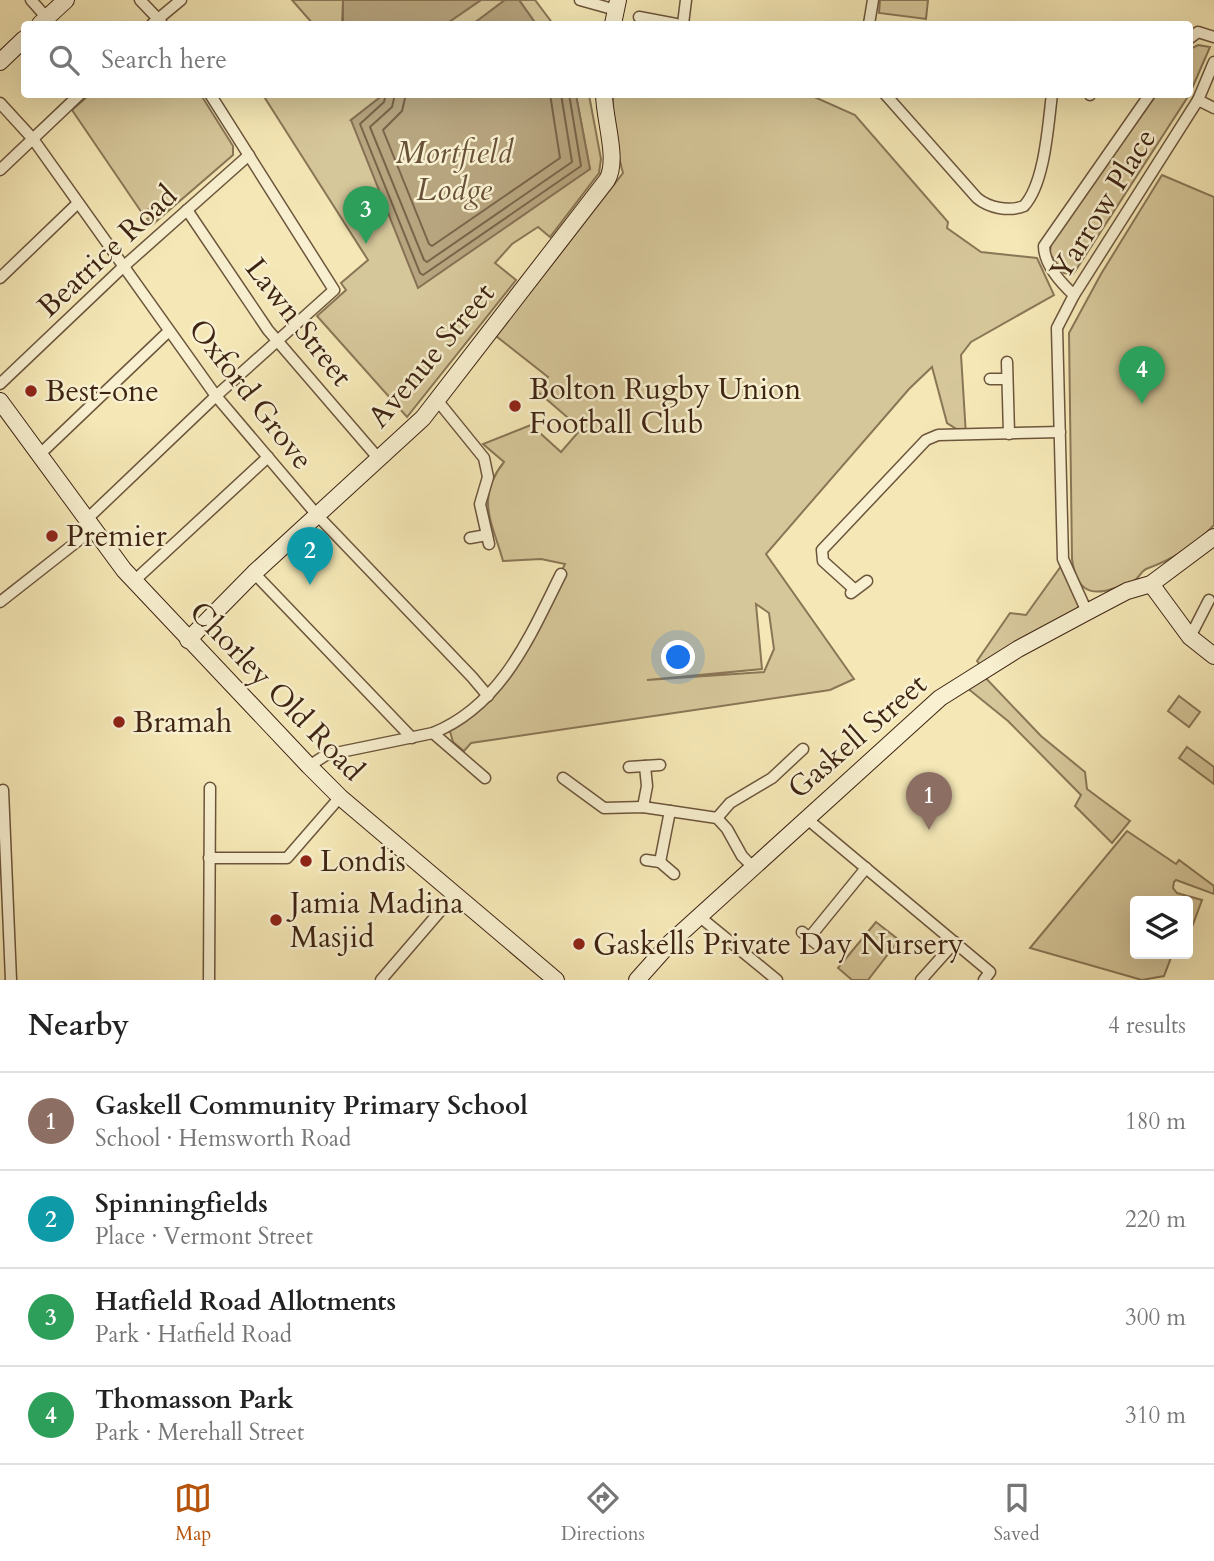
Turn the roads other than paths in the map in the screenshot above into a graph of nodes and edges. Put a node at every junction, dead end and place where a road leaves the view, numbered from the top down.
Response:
1 (31, 0) edge
2 (66, 0) edge
3 (140, 0) edge
4 (181, 0) edge
5 (580, 0) edge
6 (686, 0) edge
7 (873, 0) edge
8 (616, 11) edge
9 (639, 17) dead end
10 (44, 21) edge
11 (156, 21) edge
12 (160, 21) edge
13 (660, 21) edge
14 (683, 21) edge
15 (870, 21) edge
16 (1193, 35) edge
17 (1214, 37) edge
18 (21, 42) edge
19 (0, 62) edge
20 (1214, 62) edge
21 (76, 98) edge
22 (213, 98) edge
23 (604, 98) edge
24 (889, 98) edge
25 (1051, 98) edge
26 (1147, 98) edge
27 (1198, 100) junction
28 (0, 103) edge
29 (1214, 107) edge
30 (33, 139) junction
31 (249, 155) junction
32 (0, 170) edge
33 (79, 203) junction
34 (187, 210) junction
35 (124, 267) junction
36 (0, 278) edge
37 (1074, 295) junction
38 (169, 331) junction
39 (276, 340) junction
40 (1007, 362) dead end
41 (990, 379) dead end
42 (1007, 379) junction
43 (0, 384) edge
44 (216, 396) junction
45 (436, 400) junction
46 (0, 401) edge
47 (1060, 432) junction
48 (1009, 434) junction
49 (39, 455) junction
50 (268, 457) junction
51 (379, 459) junction
52 (317, 515) junction
53 (90, 524) junction
54 (1214, 537) edge
55 (470, 538) dead end
56 (254, 573) junction
57 (561, 574) dead end
58 (134, 581) junction
59 (867, 581) dead end
60 (1150, 584) junction
61 (1209, 600) dead end
62 (0, 601) edge
63 (1087, 612) junction
64 (1203, 612) junction
65 (1213, 619) edge
66 (1190, 637) junction
67 (188, 640) junction
68 (1214, 656) edge
69 (488, 696) junction
70 (433, 733) junction
71 (412, 738) junction
72 (803, 749) dead end
73 (776, 755) dead end
74 (660, 765) dead end
75 (785, 765) junction
76 (309, 766) junction
77 (645, 766) junction
78 (629, 767) dead end
79 (485, 778) dead end
80 (562, 779) dead end
81 (210, 788) dead end
82 (3, 790) dead end
83 (340, 797) junction
84 (643, 807) junction
85 (670, 811) junction
86 (717, 818) junction
87 (806, 818) junction
88 (209, 858) junction
89 (646, 860) dead end
90 (660, 862) junction
91 (753, 867) junction
92 (866, 868) junction
93 (674, 874) dead end
94 (454, 895) junction
95 (700, 916) junction
96 (810, 938) dead end
97 (955, 942) junction
98 (987, 976) edge
99 (11, 980) edge
100 (209, 980) edge
101 (381, 980) edge
102 (556, 980) edge
103 (637, 980) edge
104 (777, 980) edge
105 (921, 980) edge

1 - 10 street
2 - 10 street
3 - 11 street
4 - 12 street
5 - 8 street
6 - 14 street
7 - 15 street
9 - 13 street
16 - 17 street
18 - 19 street
20 - 27 street, Yarrow Place
21 - 30 street
22 - 31 street
23 - 45 street, Avenue Street
24 - 25 street
26 - 37 street
27 - 29 street
27 - 37 street, Yarrow Place
28 - 30 street, Oxford Grove
30 - 32 street
30 - 33 street, Oxford Grove
31 - 34 street, Beatrice Road
31 - 39 street
33 - 35 street, Oxford Grove
33 - 36 street
34 - 35 street, Beatrice Road
34 - 39 street, Lawn Street
35 - 38 street, Oxford Grove
35 - 43 street, Beatrice Road
37 - 47 street, Yarrow Place
38 - 44 street, Oxford Grove
38 - 49 street
39 - 44 street
39 - 51 street, Lawn Street
40 - 42 street
41 - 42 street
42 - 48 street
44 - 50 street, Oxford Grove
44 - 53 street
45 - 51 street, Avenue Street
45 - 55 street
46 - 49 street, Chorley Old Road
47 - 48 street
47 - 63 street
48 - 59 street
49 - 53 street, Chorley Old Road
50 - 52 street, Oxford Grove
50 - 58 street
51 - 52 street, Avenue Street
52 - 56 street, Avenue Street
52 - 69 street, Oxford Grove
53 - 58 street, Chorley Old Road
53 - 62 street
54 - 60 street, Gaskell Street
56 - 67 street, Avenue Street
56 - 71 street
57 - 69 street
58 - 67 street, Chorley Old Road
60 - 63 street, Gaskell Street
60 - 66 street
61 - 64 street
63 - 87 street, Gaskell Street
64 - 65 street
64 - 66 street
66 - 68 street
67 - 76 street, Chorley Old Road
69 - 70 street
70 - 71 street
70 - 79 street
71 - 76 street
72 - 75 street
73 - 75 street
74 - 77 street
75 - 86 street
76 - 83 street, Chorley Old Road
77 - 78 street
77 - 84 street
80 - 84 street
81 - 88 street
82 - 99 street
83 - 88 street
83 - 94 street, Chorley Old Road
84 - 85 street
85 - 86 street
85 - 90 street
86 - 91 street
87 - 91 street, Gaskell Street
87 - 92 street
88 - 100 street
89 - 90 street
90 - 93 street
91 - 95 street, Gaskell Street
92 - 96 street
92 - 97 street
94 - 101 street
94 - 102 street, Chorley Old Road
95 - 103 street, Gaskell Street
95 - 104 street
97 - 98 street
97 - 105 street

